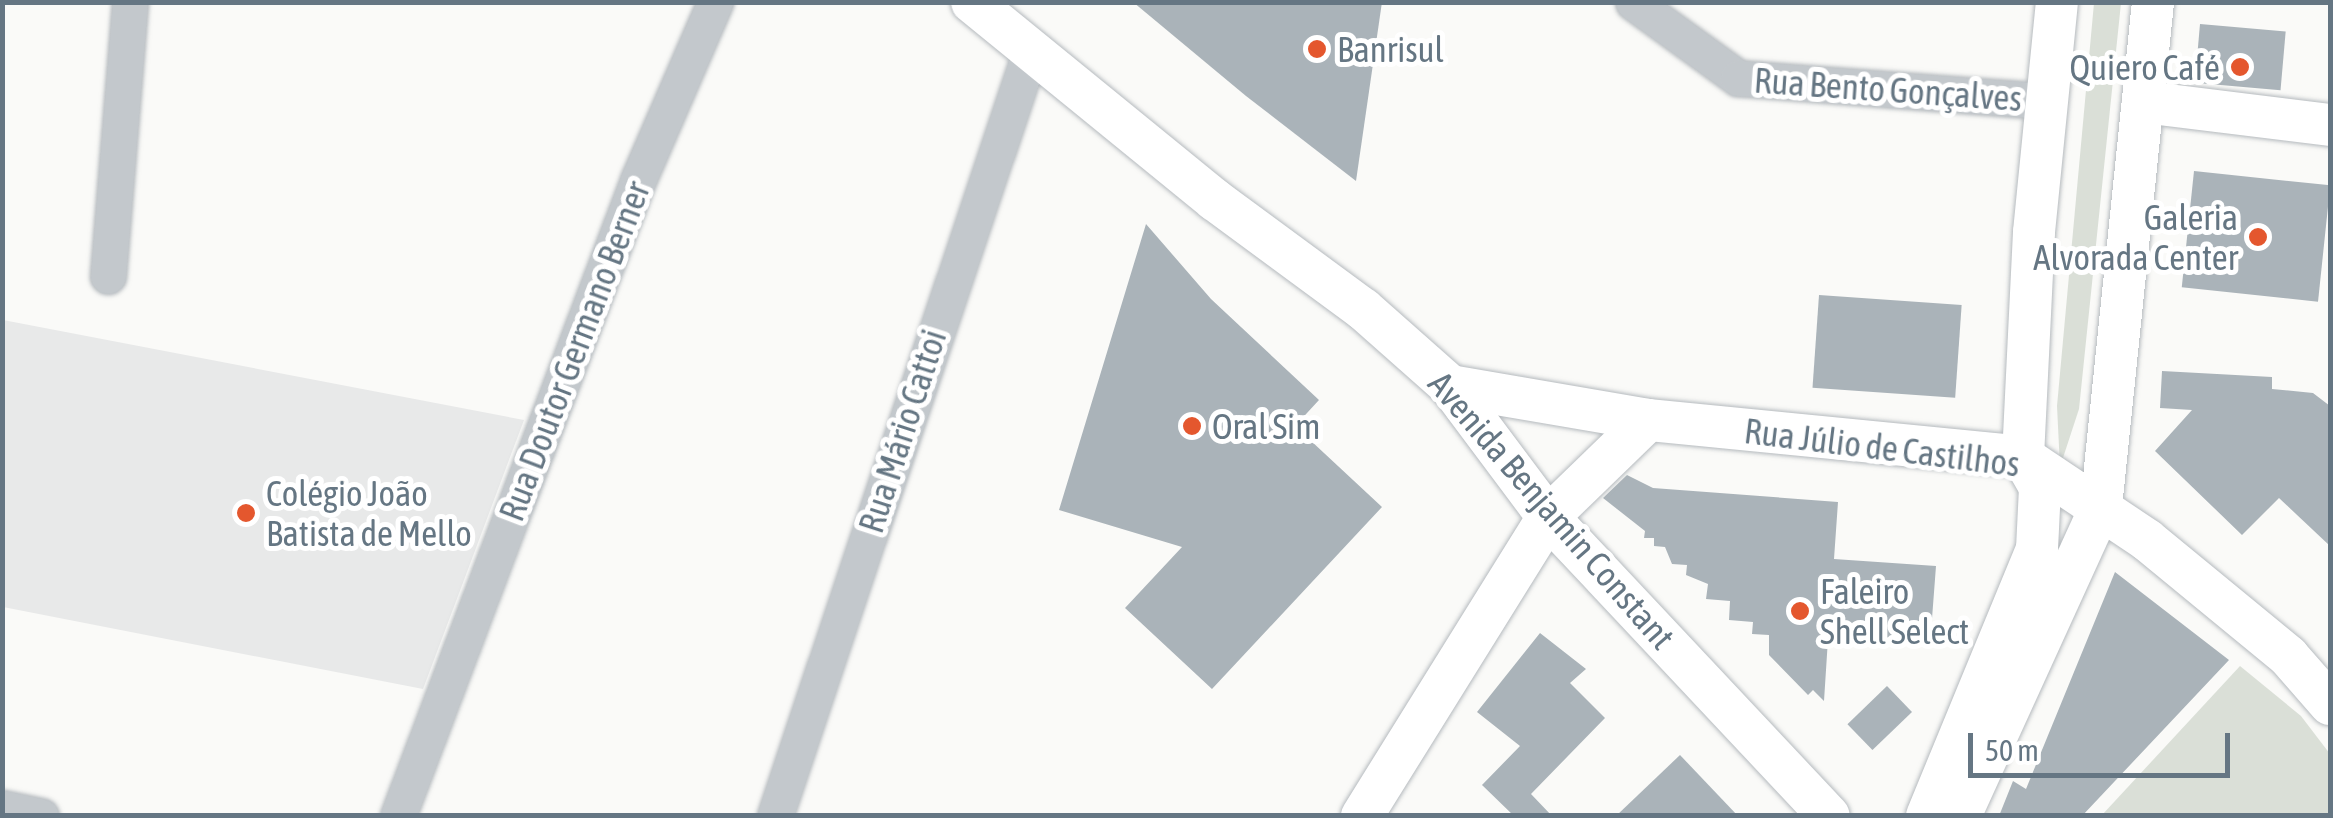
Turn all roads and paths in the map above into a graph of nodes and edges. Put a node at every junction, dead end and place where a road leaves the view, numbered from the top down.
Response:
1 (130, 2) edge
2 (714, 2) edge
3 (972, 2) edge
4 (1633, 2) edge
5 (2056, 2) edge
6 (2152, 2) edge
7 (1032, 47) junction
8 (2047, 101) junction
9 (2143, 102) junction
10 (2330, 125) edge
11 (108, 276) dead end
12 (1450, 386) junction
13 (1648, 420) junction
14 (2022, 457) junction
15 (2101, 507) junction
16 (1548, 517) junction
17 (2330, 704) edge
18 (2, 808) edge
19 (40, 816) edge
20 (398, 816) edge
21 (775, 816) edge
22 (1362, 816) edge
23 (1829, 816) edge
24 (1928, 816) edge
25 (1960, 816) edge

1 - 11 street
2 - 20 street, Rua Doutor Germano Berner
3 - 7 main road, Avenida Benjamin Constant
4 - 8 street, Rua Bento Gonçalves
5 - 8 main road
6 - 9 main road
7 - 12 main road, Avenida Benjamin Constant
7 - 21 street, Rua Mário Cattoi
8 - 14 main road
9 - 10 main road
9 - 15 main road
12 - 13 main road, Rua Júlio de Castilhos
12 - 16 main road, Avenida Benjamin Constant
13 - 14 main road, Rua Júlio de Castilhos
13 - 16 main road
14 - 15 main road, Rua Júlio de Castilhos
14 - 24 main road
15 - 17 main road, Rua Júlio de Castilhos
15 - 25 main road
16 - 22 main road
16 - 23 main road, Avenida Benjamin Constant
18 - 19 street

